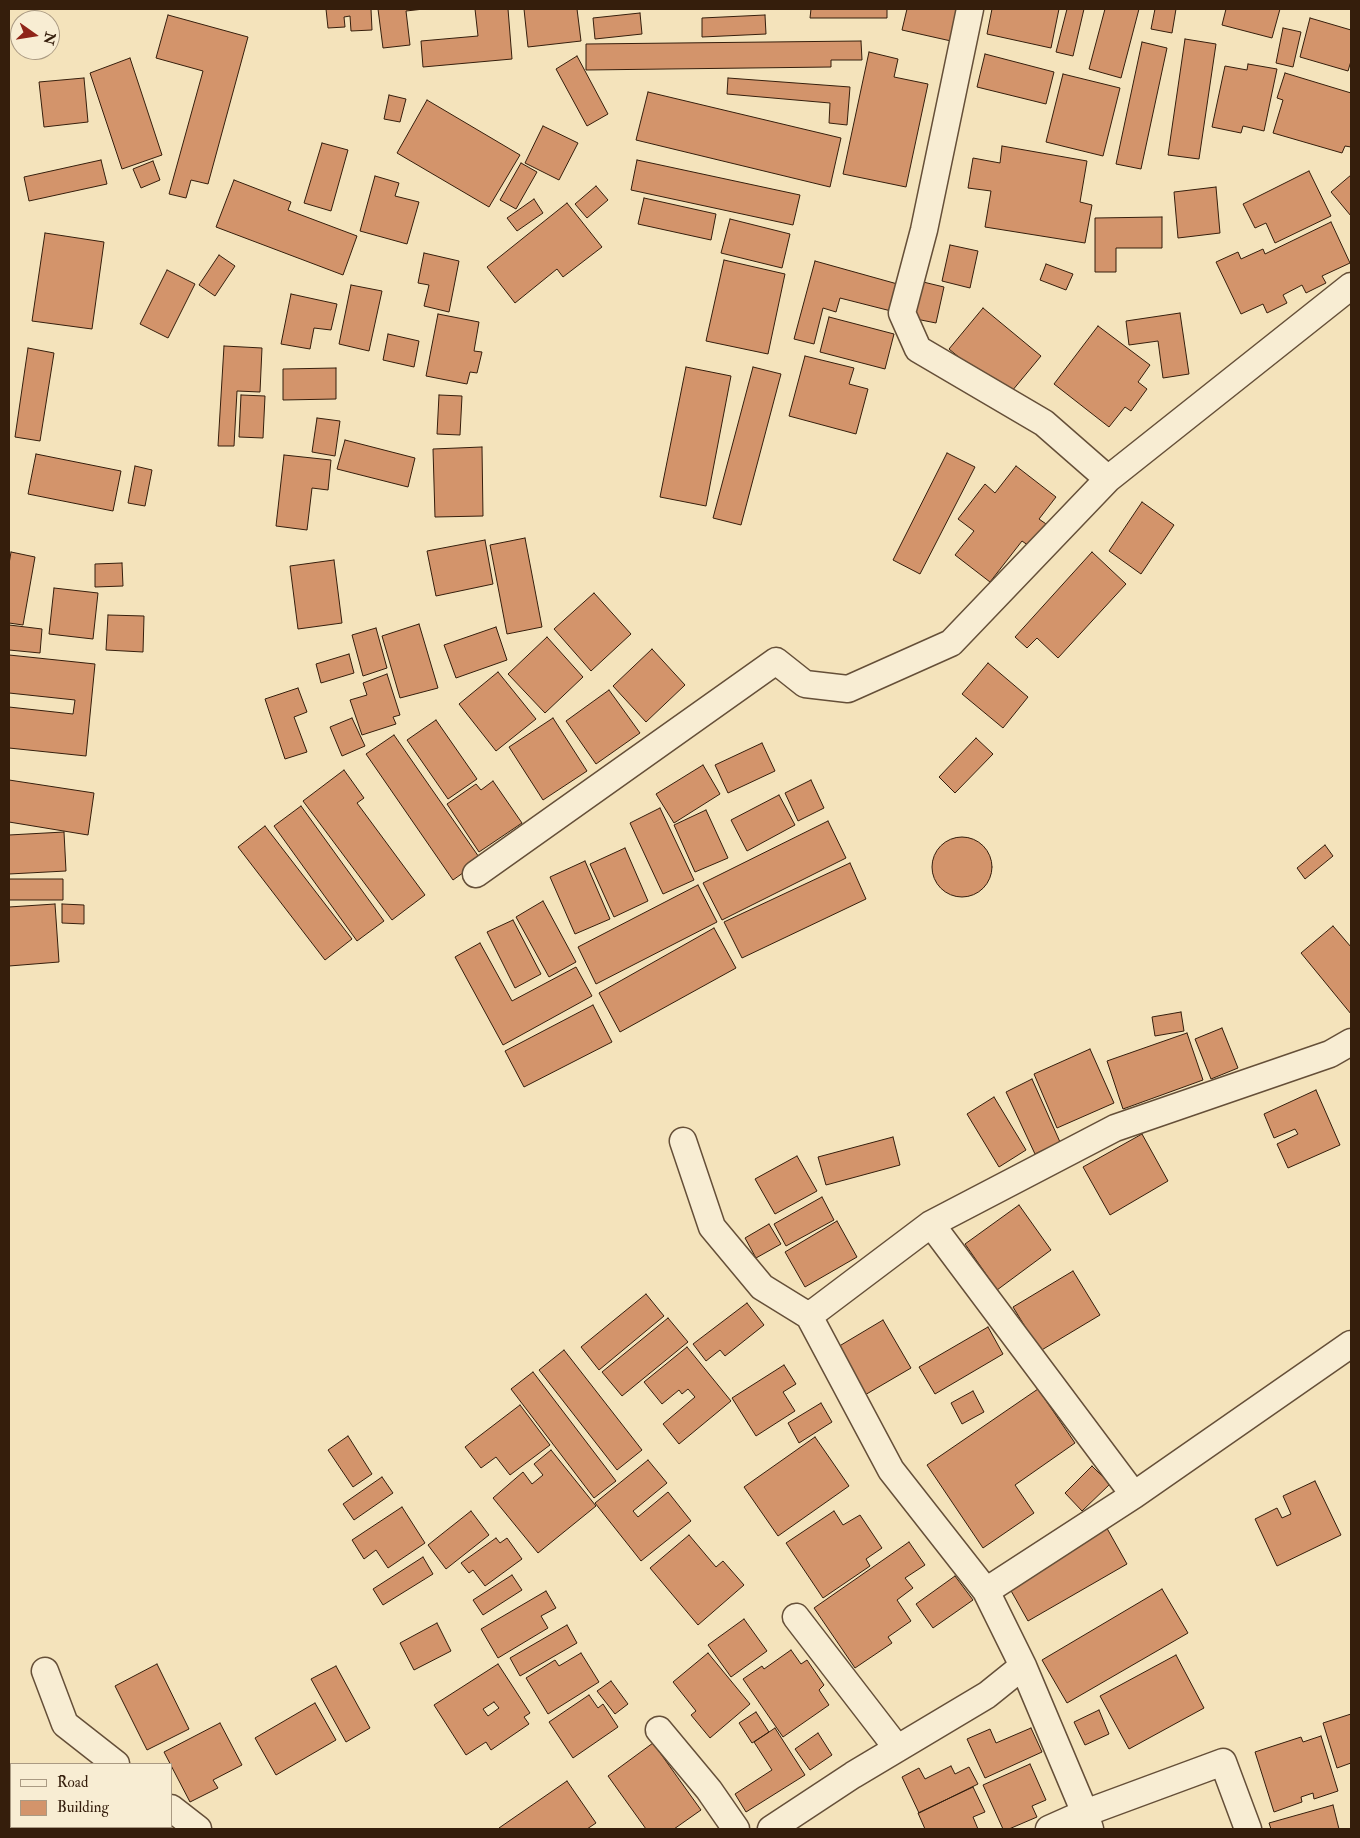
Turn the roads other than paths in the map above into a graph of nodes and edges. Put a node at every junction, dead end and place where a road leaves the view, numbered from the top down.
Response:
1 (970, 9) edge
2 (1351, 286) edge
3 (1108, 479) junction
4 (476, 874) dead end
5 (1351, 1042) edge
6 (683, 1140) dead end
7 (931, 1224) junction
8 (809, 1316) junction
9 (1351, 1344) edge
10 (1134, 1494) junction
11 (986, 1591) junction
12 (796, 1617) dead end
13 (1023, 1666) junction
14 (45, 1670) dead end
15 (659, 1730) dead end
16 (896, 1748) junction
17 (115, 1763) edge
18 (172, 1809) edge
19 (1087, 1821) edge
20 (198, 1829) edge
21 (736, 1829) edge
22 (771, 1829) edge
23 (1049, 1829) edge
24 (1248, 1829) edge

1 - 3 street
2 - 3 street
3 - 4 street
5 - 7 street
6 - 8 street
7 - 8 street
7 - 10 street
8 - 11 street
9 - 10 street
10 - 11 street
11 - 13 street
12 - 16 street
13 - 16 street
13 - 19 street
14 - 17 street
15 - 21 street
16 - 22 street
18 - 20 street
19 - 23 street
19 - 24 street

